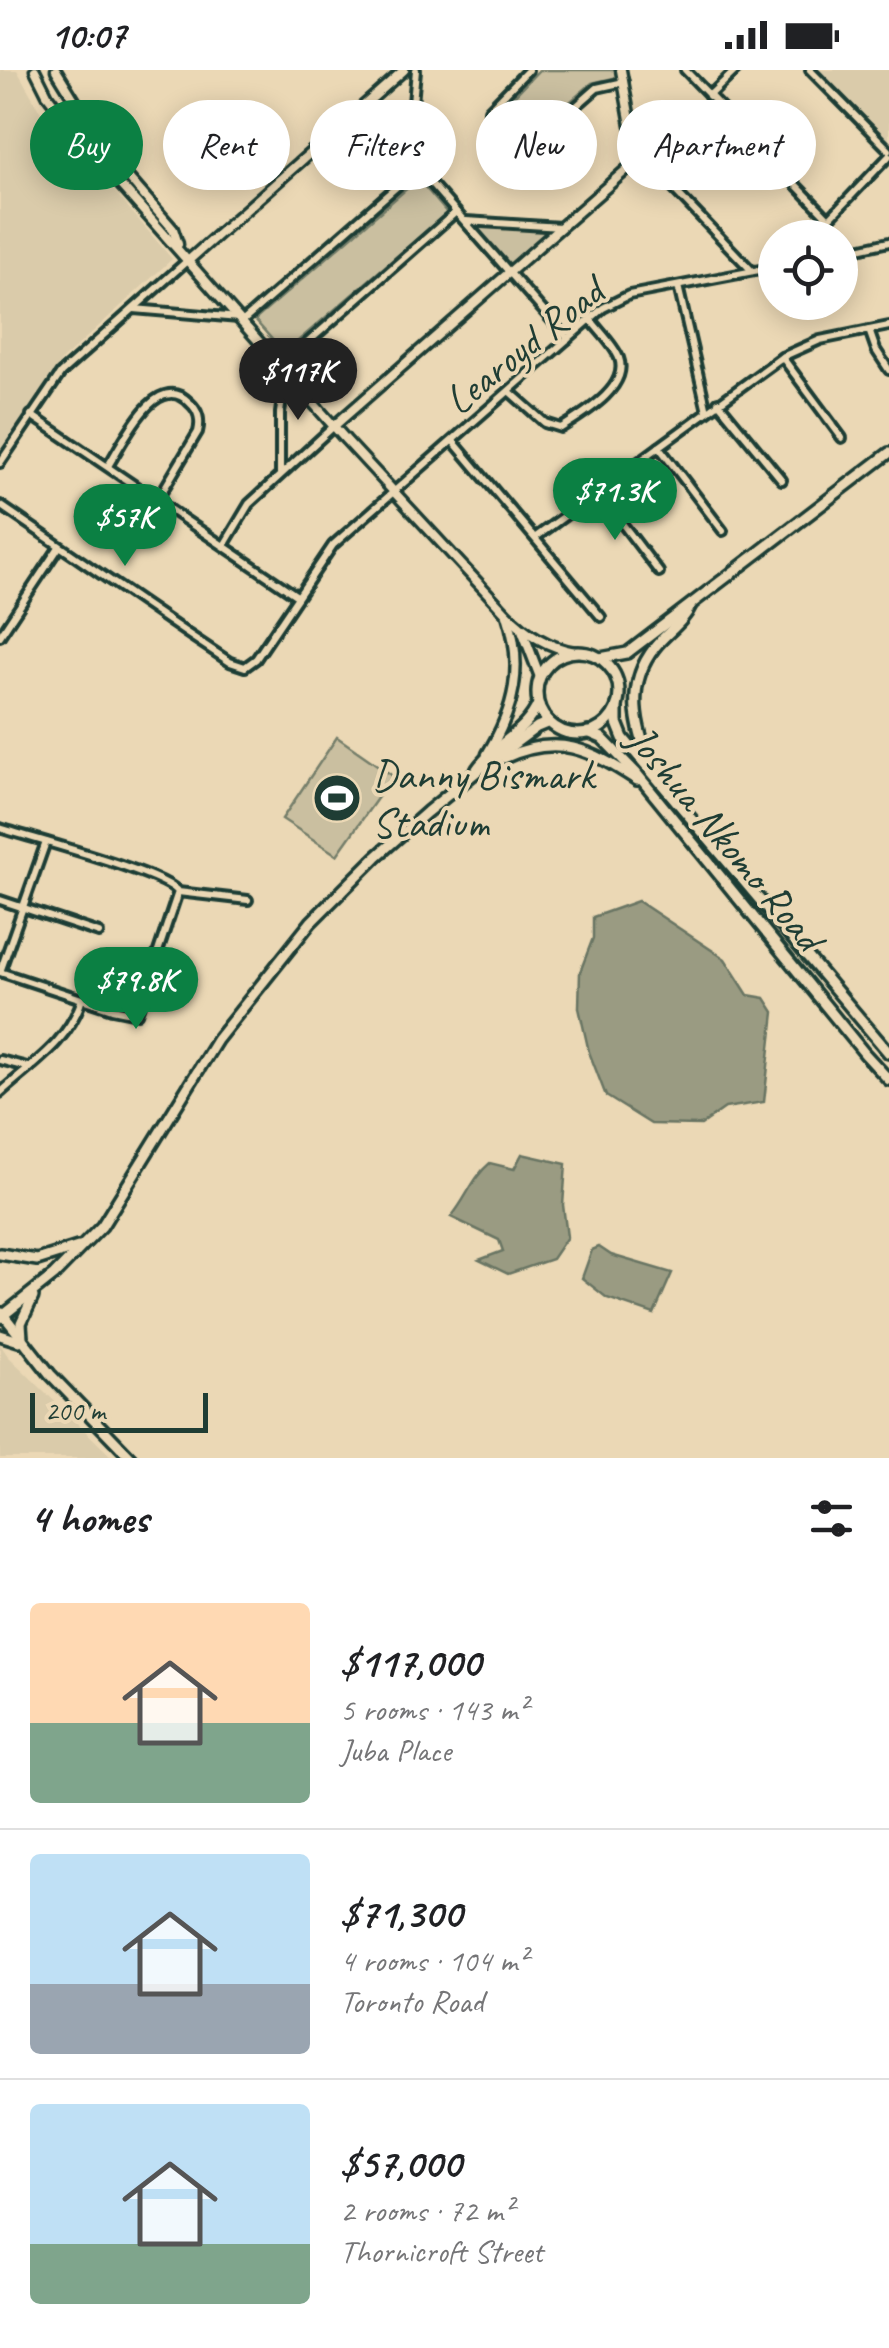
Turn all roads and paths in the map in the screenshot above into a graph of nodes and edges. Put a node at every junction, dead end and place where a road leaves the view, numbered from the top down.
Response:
1 (35, 70) edge
2 (56, 70) edge
3 (404, 70) edge
4 (416, 70) edge
5 (528, 70) edge
6 (622, 70) edge
7 (685, 70) edge
8 (736, 70) edge
9 (810, 70) edge
10 (624, 82) junction
11 (709, 96) junction
12 (370, 100) edge
13 (413, 100) edge
14 (627, 100) edge
15 (310, 153) edge
16 (889, 153) edge
17 (617, 178) edge
18 (392, 190) edge
19 (437, 190) edge
20 (674, 190) edge
21 (456, 212) junction
22 (830, 219) joint
23 (465, 221) junction
24 (561, 227) junction
25 (889, 242) edge
26 (858, 249) edge
27 (189, 260) junction
28 (758, 271) edge
29 (508, 272) junction
30 (752, 272) junction
31 (678, 286) junction
32 (132, 309) junction
33 (590, 319) junction
34 (241, 320) junction
35 (889, 326) edge
36 (869, 330) junction
37 (568, 339) junction
38 (782, 357) junction
39 (283, 369) junction
40 (889, 370) edge
41 (510, 392) junction
42 (718, 402) junction
43 (707, 411) junction
44 (31, 414) junction
45 (334, 426) junction
46 (842, 438) dead end
47 (453, 441) junction
48 (659, 447) junction
49 (889, 454) edge
50 (0, 463) edge
51 (108, 466) junction
52 (280, 474) junction
53 (782, 480) dead end
54 (394, 492) junction
55 (599, 493) junction
56 (158, 499) junction
57 (0, 505) edge
58 (723, 531) dead end
59 (536, 538) junction
60 (225, 544) junction
61 (59, 546) junction
62 (660, 572) dead end
63 (297, 596) junction
64 (692, 603) junction
65 (506, 613) junction
66 (601, 617) dead end
67 (522, 630) junction
68 (0, 636) edge
69 (575, 652) junction
70 (627, 653) junction
71 (600, 658) junction
72 (540, 677) junction
73 (616, 678) junction
74 (538, 704) junction
75 (617, 705) junction
76 (549, 722) junction
77 (588, 732) junction
78 (488, 761) junction
79 (653, 774) junction
80 (648, 787) junction
81 (0, 828) edge
82 (46, 842) junction
83 (178, 894) junction
84 (0, 900) edge
85 (248, 900) dead end
86 (24, 908) junction
87 (98, 933) dead end
88 (0, 972) edge
89 (82, 999) junction
90 (889, 1052) edge
91 (0, 1060) edge
92 (28, 1068) junction
93 (889, 1080) edge
94 (0, 1093) edge
95 (85, 1244) junction
96 (0, 1254) edge
97 (37, 1290) junction
98 (1, 1315) edge
99 (0, 1335) edge
100 (22, 1342) junction
101 (131, 1458) edge

1 - 27 street
2 - 27 street
3 - 12 street
4 - 13 street
5 - 10 street
6 - 10 street
7 - 11 street
8 - 11 street
9 - 16 street
10 - 14 street
11 - 22 street
15 - 27 street
16 - 22 street
17 - 24 street
18 - 34 street
19 - 21 street
20 - 30 street
21 - 23 street
21 - 39 street
23 - 24 street
23 - 29 street
24 - 29 street
25 - 26 street
27 - 32 street
27 - 34 street
28 - 30 street, Learoyd Road
29 - 37 street
29 - 45 street
30 - 31 street, Learoyd Road
31 - 33 street, Learoyd Road
31 - 43 street
32 - 34 street
32 - 44 street
33 - 37 street, Learoyd Road
33 - 41 street
34 - 39 street
35 - 36 street
36 - 38 street
36 - 40 street
37 - 41 street, Learoyd Road
38 - 42 street
38 - 46 street
39 - 45 street
39 - 52 street
41 - 47 street, Learoyd Road
42 - 43 street
42 - 53 street
43 - 48 street
44 - 50 street
44 - 51 street
45 - 52 street
45 - 54 street
47 - 54 street, Learoyd Road
47 - 59 street
48 - 55 street
48 - 58 street
49 - 64 main road
51 - 56 street
51 - 56 street
52 - 60 street
54 - 63 street, Learoyd Road
54 - 65 street
55 - 59 street
55 - 62 street
56 - 60 street
57 - 61 street
59 - 66 street
60 - 63 street
61 - 63 street, Learoyd Road
61 - 68 street
64 - 70 main road
64 - 79 main road
65 - 67 street
65 - 78 street
67 - 69 street
67 - 72 street
69 - 71 main road
69 - 72 main road
70 - 71 main road
70 - 73 main road
71 - 73 main road
72 - 74 main road
73 - 75 main road
74 - 76 main road
74 - 78 main road
75 - 77 main road
75 - 79 main road, Joshua Nkomo Road
76 - 77 main road
76 - 78 main road
77 - 80 main road, Joshua Nkomo Road
78 - 80 main road
78 - 95 main road
79 - 90 main road, Joshua Nkomo Road
80 - 93 main road, Joshua Nkomo Road
81 - 82 street
82 - 83 street
82 - 86 street
83 - 85 street
83 - 89 street
84 - 86 street
86 - 87 street
86 - 88 street
88 - 89 street
89 - 92 street
91 - 92 street
92 - 94 street
95 - 96 main road
95 - 97 main road
97 - 98 main road
97 - 100 main road
98 - 100 main road
99 - 100 main road
100 - 101 main road

